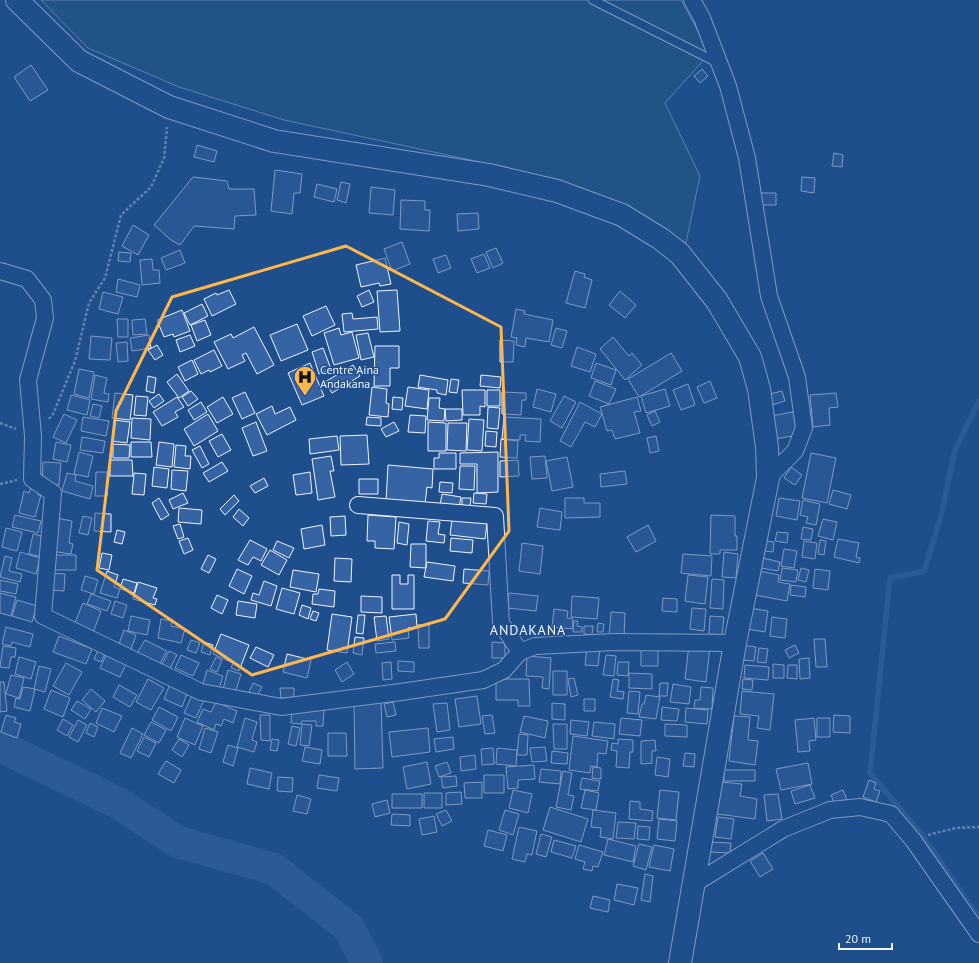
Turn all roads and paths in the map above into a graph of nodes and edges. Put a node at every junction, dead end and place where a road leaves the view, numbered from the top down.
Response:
1 (17, 0) edge
2 (593, 0) edge
3 (692, 0) edge
4 (719, 63) junction
5 (169, 107) junction
6 (0, 271) edge
7 (33, 436) junction
8 (768, 478) junction
9 (358, 505) dead end
10 (735, 642) junction
11 (520, 652) junction
12 (979, 827) edge
13 (913, 840) junction
14 (694, 884) junction
15 (979, 934) edge
16 (680, 963) edge

1 - 5 main road
2 - 4 lane
3 - 4 street
4 - 8 street
5 - 7 path
5 - 8 main road
6 - 7 street
7 - 11 street
8 - 10 main road
9 - 11 street
10 - 11 street
10 - 14 main road
12 - 13 path
13 - 14 street
13 - 15 street
14 - 16 main road

